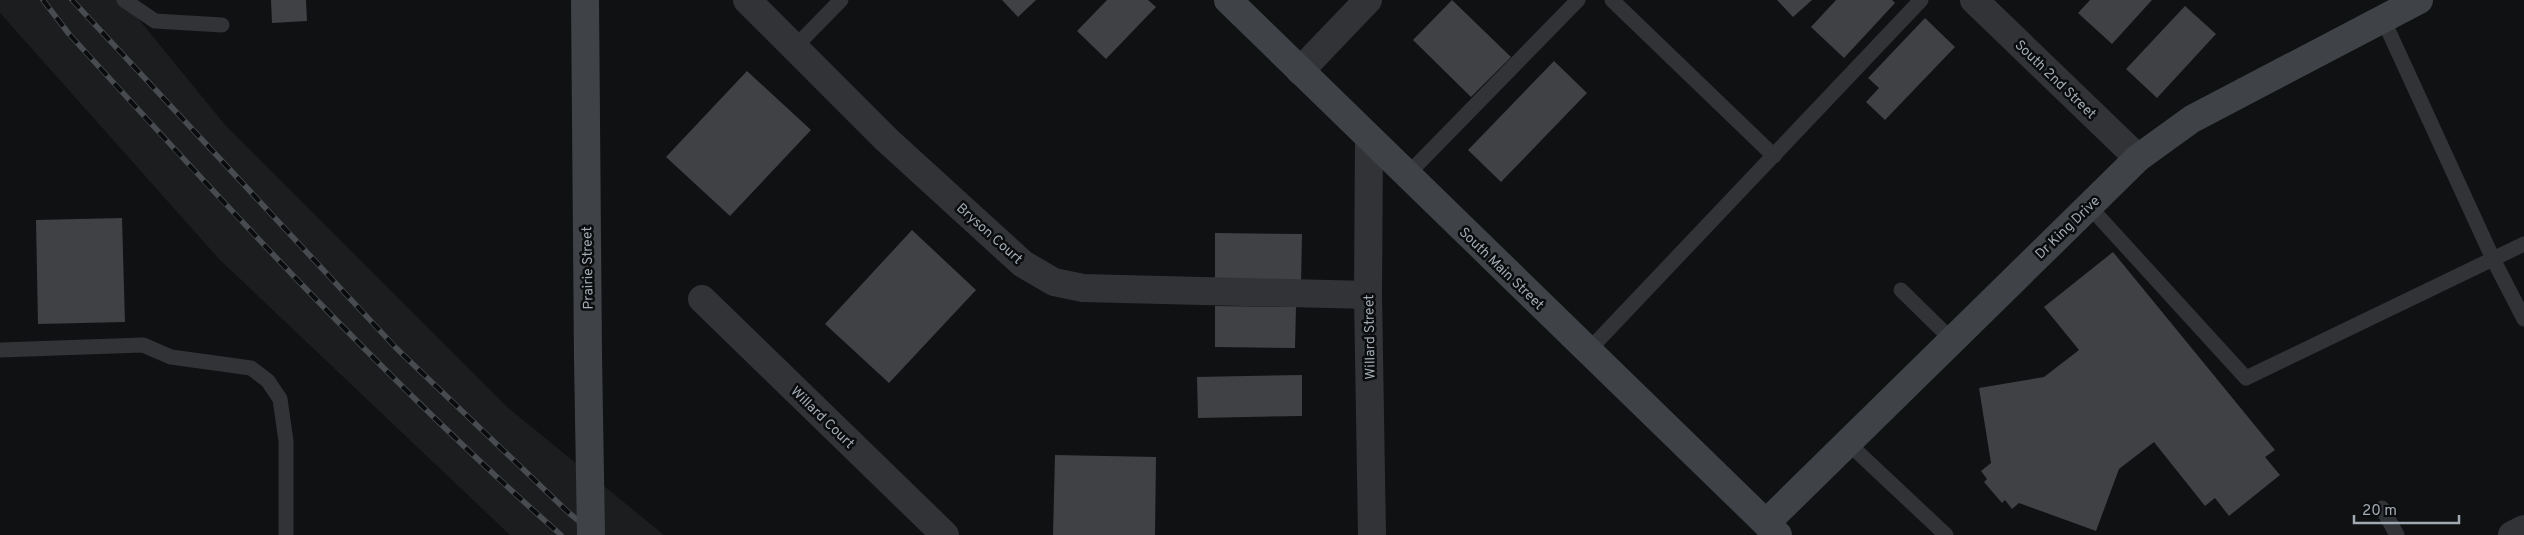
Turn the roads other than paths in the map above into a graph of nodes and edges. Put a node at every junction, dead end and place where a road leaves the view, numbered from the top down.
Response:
1 (124, 0) edge
2 (584, 0) edge
3 (747, 0) edge
4 (841, 0) edge
5 (1228, 0) edge
6 (1368, 0) edge
7 (1578, 0) edge
8 (1612, 0) edge
9 (1921, 0) edge
10 (1974, 0) edge
11 (2419, 0) edge
12 (2382, 19) junction
13 (222, 25) dead end
14 (794, 47) junction
15 (1300, 71) junction
16 (1369, 139) junction
17 (1774, 156) junction
18 (2138, 158) junction
19 (1406, 175) junction
20 (2089, 206) junction
21 (2524, 244) edge
22 (2494, 261) junction
23 (1901, 290) dead end
24 (1368, 295) junction
25 (702, 299) dead end
26 (2524, 319) edge
27 (1952, 340) junction
28 (0, 350) edge
29 (1588, 351) junction
30 (1848, 442) junction
31 (2382, 508) dead end
32 (1772, 529) edge
33 (2524, 529) edge
34 (286, 535) edge
35 (591, 535) edge
36 (945, 535) edge
37 (1372, 535) edge
38 (1946, 535) edge
39 (2397, 535) edge
40 (2512, 535) edge

1 - 13 lane
2 - 35 street, Prairie Street, bridge
3 - 14 street, Bryson Court
4 - 14 lane
5 - 15 street, South Main Street
6 - 15 street
7 - 19 lane
8 - 17 lane
9 - 17 lane
10 - 18 street, South 2nd Street
11 - 12 street, Dr King Drive
12 - 18 street, Dr King Drive
12 - 22 lane
14 - 24 street, Bryson Court
15 - 16 street, South Main Street
16 - 19 street, South Main Street
16 - 24 street, Willard Street
17 - 29 lane
18 - 20 street, Dr King Drive
19 - 29 street, South Main Street
20 - 22 lane
20 - 27 street, Dr King Drive
21 - 22 lane
22 - 26 lane
23 - 27 lane
24 - 37 street, Willard Street
25 - 36 street, Willard Court
27 - 30 street, Dr King Drive
28 - 34 lane
29 - 32 street, South Main Street
30 - 32 street, Dr King Drive
30 - 38 lane
31 - 39 lane
33 - 40 street

